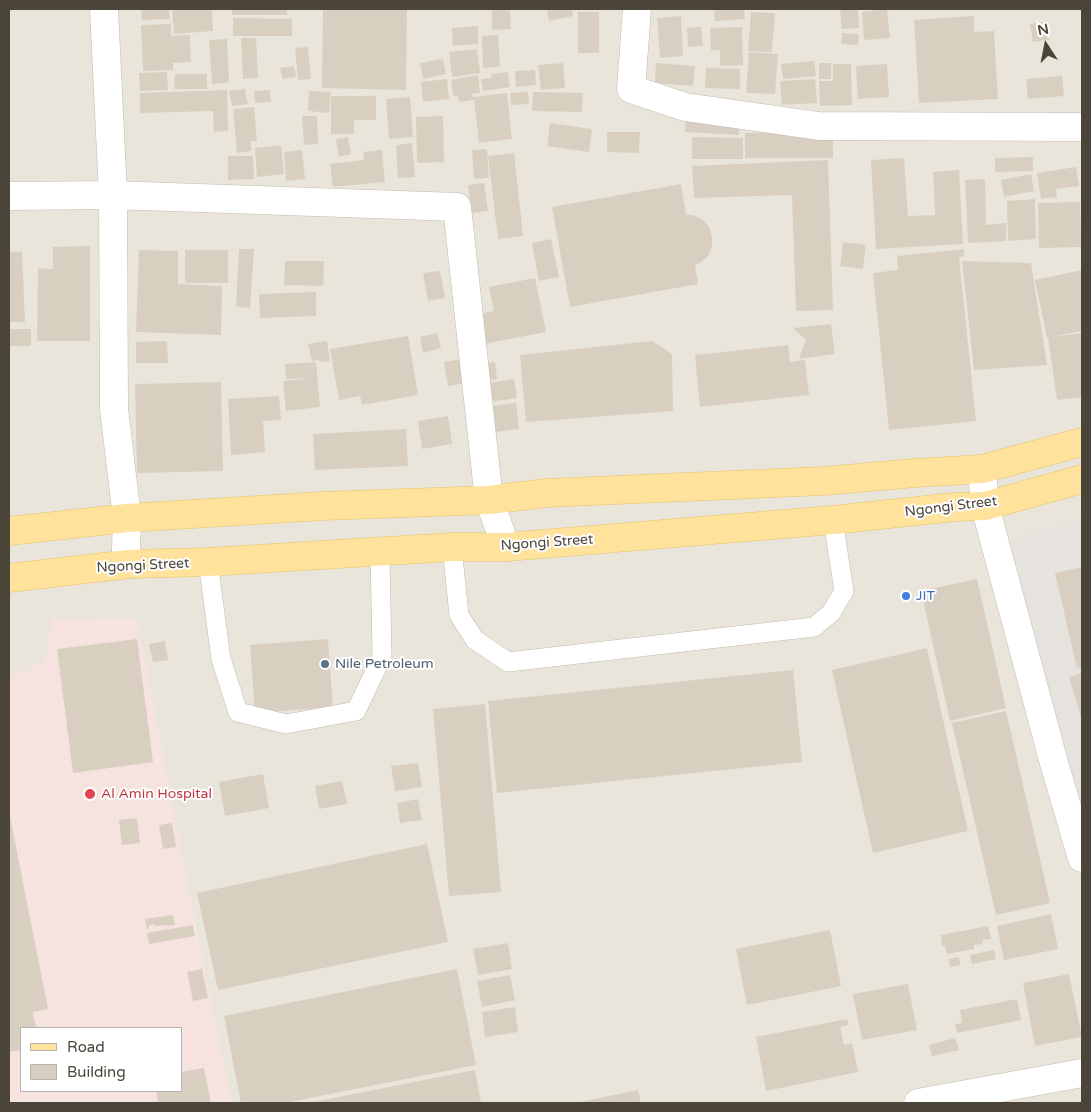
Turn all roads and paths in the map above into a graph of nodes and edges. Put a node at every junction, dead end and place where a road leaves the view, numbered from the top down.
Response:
1 (104, 9) edge
2 (637, 9) edge
3 (1082, 127) edge
4 (113, 195) junction
5 (9, 196) edge
6 (1082, 442) edge
7 (982, 469) junction
8 (1082, 479) edge
9 (489, 500) junction
10 (984, 506) junction
11 (127, 518) junction
12 (833, 520) junction
13 (9, 531) edge
14 (506, 546) junction
15 (452, 547) junction
16 (380, 552) junction
17 (208, 562) junction
18 (128, 564) junction
19 (9, 578) edge
20 (1082, 858) edge
21 (1082, 1073) edge
22 (918, 1103) edge

1 - 4 street
2 - 3 street
4 - 5 street
4 - 9 street
4 - 11 street
6 - 7 main road
7 - 9 main road
7 - 10 street
8 - 10 main road, Ngongi Street
9 - 11 main road
9 - 14 street
10 - 12 main road, Ngongi Street
10 - 20 street
11 - 13 main road
11 - 18 street
12 - 14 main road, Ngongi Street
12 - 15 lane
14 - 15 main road, Ngongi Street
15 - 16 main road, Ngongi Street
16 - 17 main road, Ngongi Street
16 - 17 lane
17 - 18 main road, Ngongi Street
18 - 19 main road, Ngongi Street
21 - 22 street

